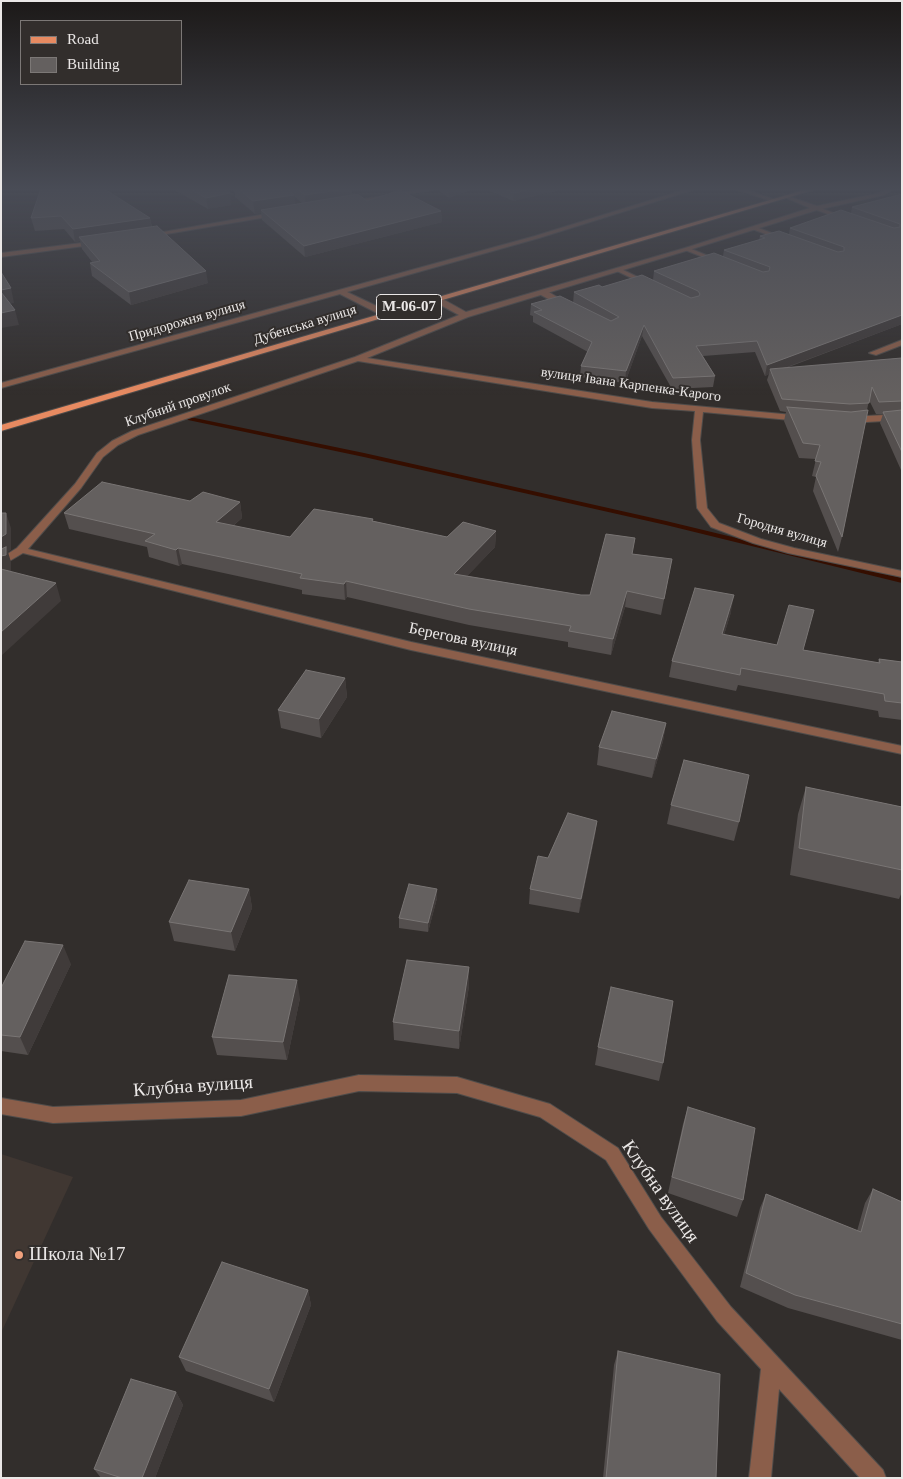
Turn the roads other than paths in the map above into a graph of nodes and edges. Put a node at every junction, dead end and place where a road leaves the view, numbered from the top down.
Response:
1 (466, 257) edge
2 (579, 257) edge
3 (664, 257) edge
4 (706, 257) edge
5 (730, 266) edge
6 (619, 270) junction
7 (660, 289) edge
8 (340, 291) junction
9 (544, 293) junction
10 (436, 299) junction
11 (578, 310) edge
12 (386, 314) junction
13 (465, 315) junction
14 (902, 342) edge
15 (873, 353) dead end
16 (358, 359) junction
17 (1, 386) edge
18 (699, 410) junction
19 (902, 417) edge
20 (808, 419) edge
21 (837, 420) edge
22 (1, 428) edge
23 (21, 550) junction
24 (1, 563) edge
25 (902, 574) edge
26 (902, 750) edge
27 (1, 1106) edge
28 (771, 1366) junction
29 (760, 1478) edge
30 (875, 1478) edge

1 - 8 street, Придорожня вулиця
2 - 10 main road, Дубенська вулиця / М-06-07
3 - 6 street, Клубний провулок
4 - 5 street
6 - 7 street
6 - 9 street, Клубний провулок
8 - 12 street
8 - 17 street, Придорожня вулиця
9 - 11 street
9 - 13 street, Клубний провулок
10 - 12 main road, Дубенська вулиця / М-06-07
10 - 13 street
12 - 22 main road, Дубенська вулиця / М-06-07
13 - 16 street, Клубний провулок
14 - 15 street
16 - 18 street, вулиця Івана Карпенка-Карого
16 - 23 street, Клубний провулок
18 - 20 street, вулиця Івана Карпенка-Карого
18 - 25 street, Городня вулиця
19 - 21 street
23 - 24 street
23 - 26 street, Берегова вулиця
27 - 28 street, Клубна вулиця
28 - 29 street
28 - 30 street, Клубна вулиця

